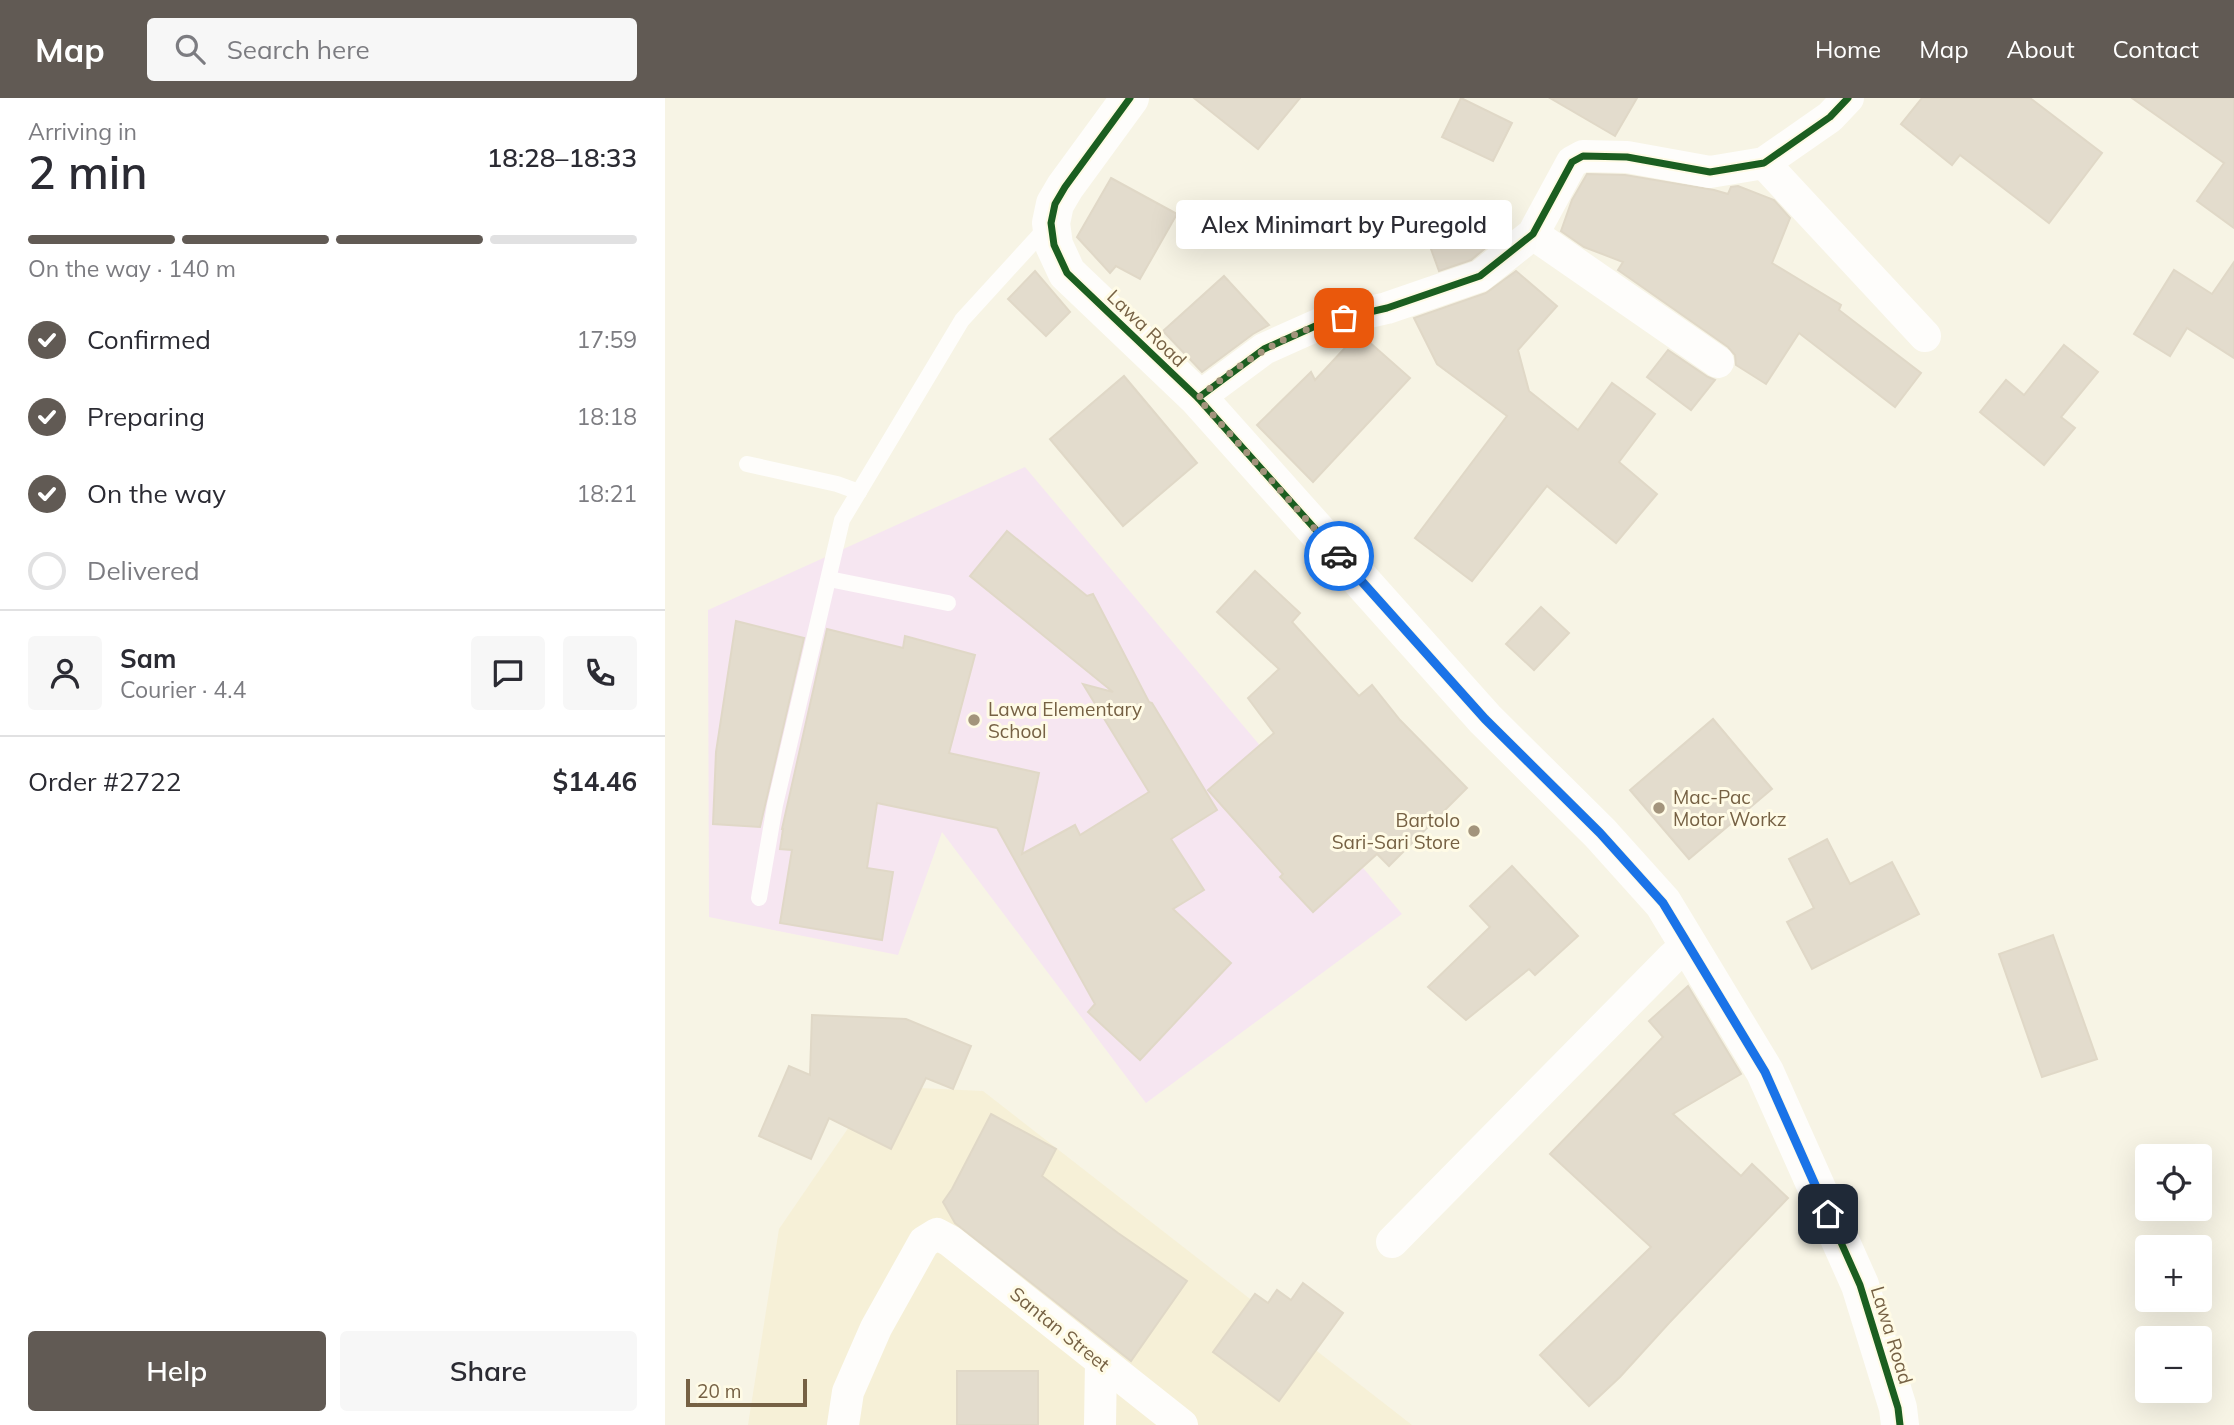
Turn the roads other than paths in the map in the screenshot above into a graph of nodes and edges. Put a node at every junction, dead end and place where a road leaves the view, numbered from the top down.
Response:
1 (1130, 98) edge
2 (1848, 98) edge
3 (1764, 163) junction
4 (1051, 223) junction
5 (1533, 234) junction
6 (1925, 336) dead end
7 (1718, 362) dead end
8 (1198, 398) junction
9 (747, 464) dead end
10 (859, 492) junction
11 (829, 579) junction
12 (948, 603) dead end
13 (759, 898) dead end
14 (1688, 944) junction
15 (1392, 1242) dead end
16 (1101, 1362) junction
17 (843, 1425) edge
18 (1100, 1425) edge
19 (1182, 1425) edge
20 (1900, 1425) edge

1 - 4 street
2 - 3 street
3 - 5 street
3 - 6 street
4 - 8 street, Lawa Road
4 - 10 lane
5 - 7 street
5 - 8 street
8 - 14 street, Lawa Road
9 - 10 lane
10 - 11 lane
11 - 12 lane
11 - 13 lane
14 - 15 street
14 - 20 street, Lawa Road
16 - 17 street, Santan Street
16 - 18 street
16 - 19 street, Santan Street

